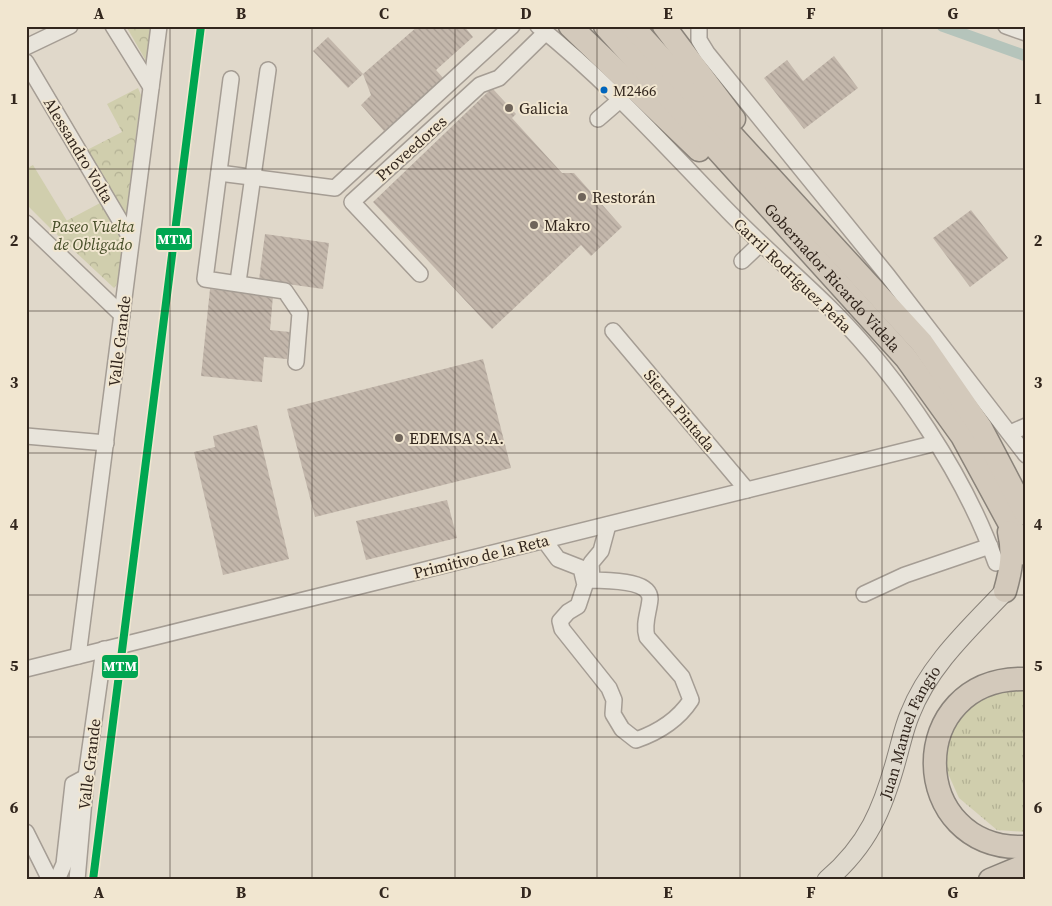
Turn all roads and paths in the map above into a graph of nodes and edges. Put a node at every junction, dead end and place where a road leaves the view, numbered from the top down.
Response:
1 (70, 26) edge
2 (113, 26) edge
3 (159, 26) edge
4 (512, 26) edge
5 (570, 26) edge
6 (605, 26) edge
7 (632, 26) edge
8 (664, 26) edge
9 (699, 26) edge
10 (1006, 26) edge
11 (542, 29) edge
12 (1026, 33) edge
13 (26, 47) edge
14 (26, 62) edge
15 (268, 70) dead end
16 (661, 74) junction
17 (232, 79) dead end
18 (151, 87) junction
19 (620, 100) junction
20 (598, 119) dead end
21 (219, 173) junction
22 (253, 177) junction
23 (801, 210) junction
24 (26, 223) edge
25 (784, 225) junction
26 (131, 239) junction
27 (760, 244) junction
28 (742, 262) dead end
29 (420, 274) dead end
30 (238, 282) junction
31 (122, 315) junction
32 (613, 331) dead end
33 (296, 362) dead end
34 (1026, 426) edge
35 (1010, 433) junction
36 (26, 436) edge
37 (936, 443) junction
38 (106, 444) junction
39 (1026, 455) edge
40 (748, 490) junction
41 (1019, 510) edge
42 (608, 524) junction
43 (544, 540) junction
44 (990, 546) junction
45 (1026, 554) edge
46 (996, 563) dead end
47 (1005, 591) joint
48 (864, 594) dead end
49 (104, 649) junction
50 (78, 656) junction
51 (26, 669) edge
52 (1026, 679) edge
53 (86, 777) junction
54 (26, 832) edge
55 (1026, 847) edge
56 (1026, 866) edge
57 (50, 880) edge
58 (57, 880) edge
59 (77, 880) edge
60 (827, 880) edge
61 (990, 880) edge

1 - 13 street
2 - 18 street
3 - 18 street, Valle Grande
4 - 22 street
5 - 25 highway
6 - 16 highway, Gobernador Ricardo Videla
7 - 16 highway, Gobernador Ricardo Videla
8 - 23 highway
9 - 35 street
10 - 12 street
11 - 19 street, Carril Rodríguez Peña
11 - 29 street, Proveedores
14 - 26 street, Alessandro Volta
15 - 22 street
16 - 23 highway, Gobernador Ricardo Videla
16 - 25 highway, Gobernador Ricardo Videla
17 - 21 street
18 - 26 street, Valle Grande
19 - 20 street
19 - 27 street, Carril Rodríguez Peña
21 - 22 street
21 - 30 street
22 - 30 street
23 - 41 highway, Gobernador Ricardo Videla
24 - 31 street
25 - 41 highway, Gobernador Ricardo Videla
26 - 31 street, Valle Grande
27 - 28 street
27 - 37 street, Carril Rodríguez Peña
30 - 33 street
31 - 38 street, Valle Grande
32 - 40 street, Sierra Pintada
34 - 35 street
35 - 39 street
36 - 38 street
37 - 40 street, Primitivo de la Reta
37 - 44 street, Carril Rodríguez Peña
38 - 50 street, Valle Grande
40 - 42 street, Primitivo de la Reta
41 - 45 highway, Gobernador Ricardo Videla
41 - 47 highway
42 - 43 street, Primitivo de la Reta
42 - 43 street
43 - 49 street, Primitivo de la Reta
44 - 46 street, Carril Rodríguez Peña
44 - 48 street
47 - 60 main road, Juan Manuel Fangio
49 - 50 street, Primitivo de la Reta
49 - 53 street, Valle Grande
50 - 51 street, Primitivo de la Reta
52 - 55 highway
53 - 58 street
53 - 59 street, Valle Grande
54 - 57 street
56 - 61 highway

